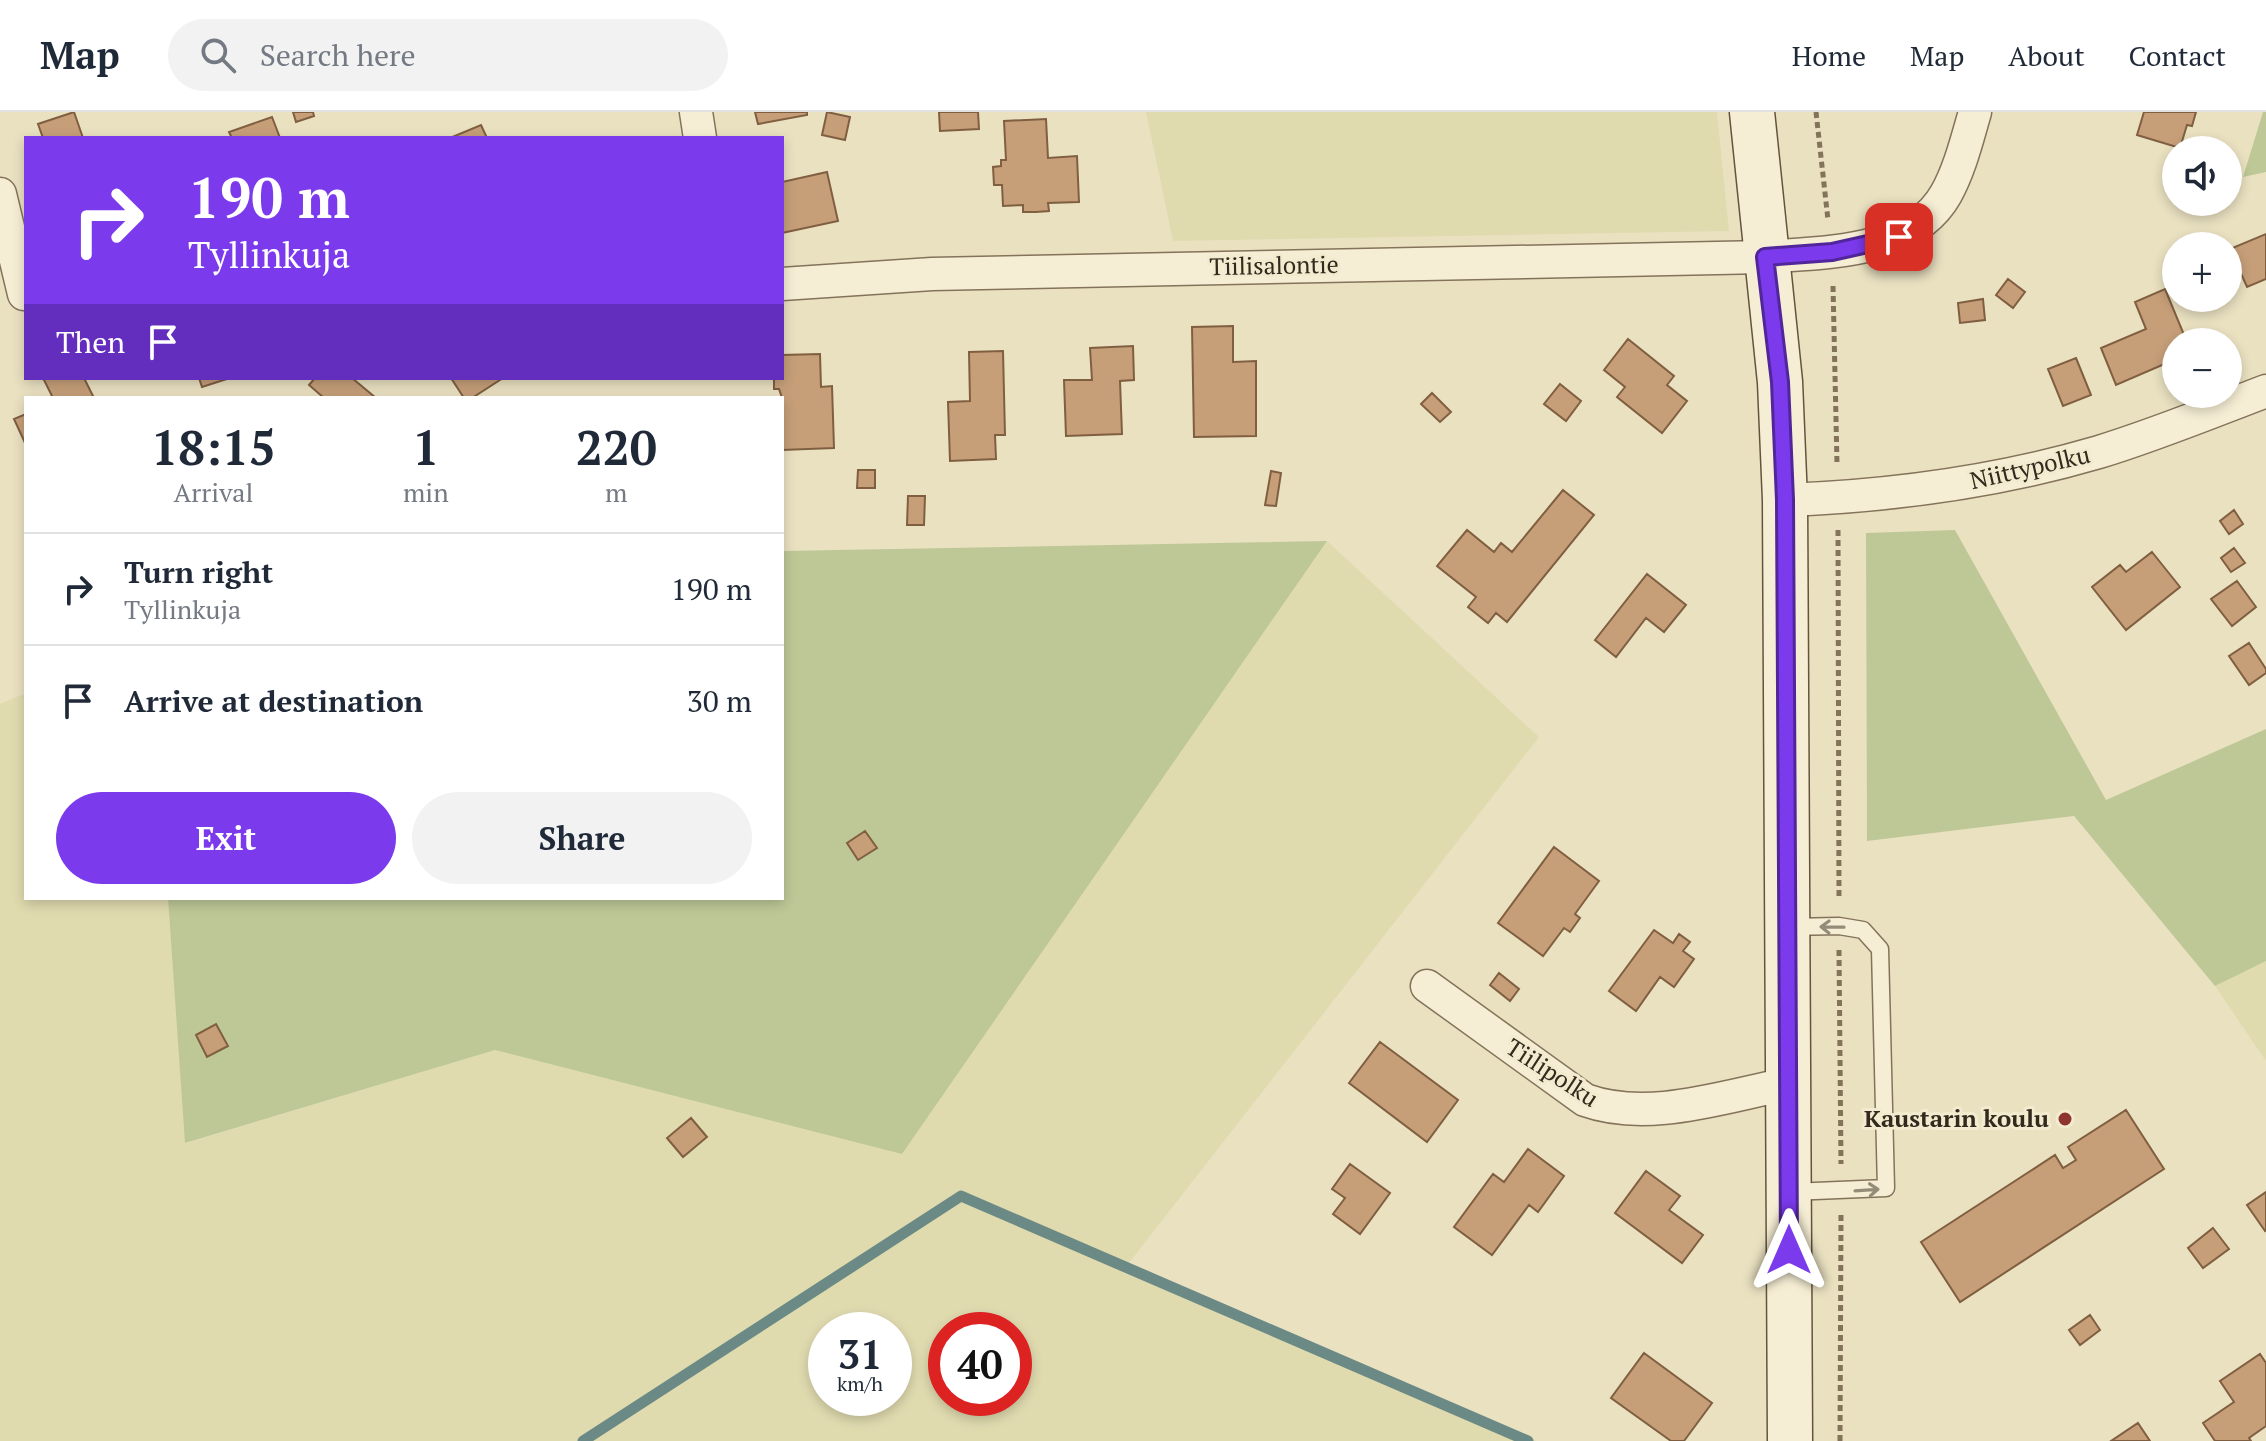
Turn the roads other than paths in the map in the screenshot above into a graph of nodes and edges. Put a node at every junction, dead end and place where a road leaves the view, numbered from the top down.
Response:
1 (696, 112) edge
2 (1752, 112) edge
3 (1975, 112) edge
4 (700, 136) edge
5 (0, 194) edge
6 (1765, 257) junction
7 (784, 284) edge
8 (17, 297) edge
9 (2266, 391) edge
10 (1785, 500) junction
11 (1787, 927) junction
12 (1427, 986) dead end
13 (1788, 1084) junction
14 (1789, 1192) junction
15 (1790, 1441) edge

1 - 4 street
2 - 6 street
3 - 6 street, Tiilisalontie
5 - 8 street
6 - 7 street, Tiilisalontie
6 - 10 street
9 - 10 street, Niittypolku
10 - 11 street
11 - 13 street
14 -> 11 lane
12 - 13 street, Tiilipolku
13 - 14 street
14 - 15 street

